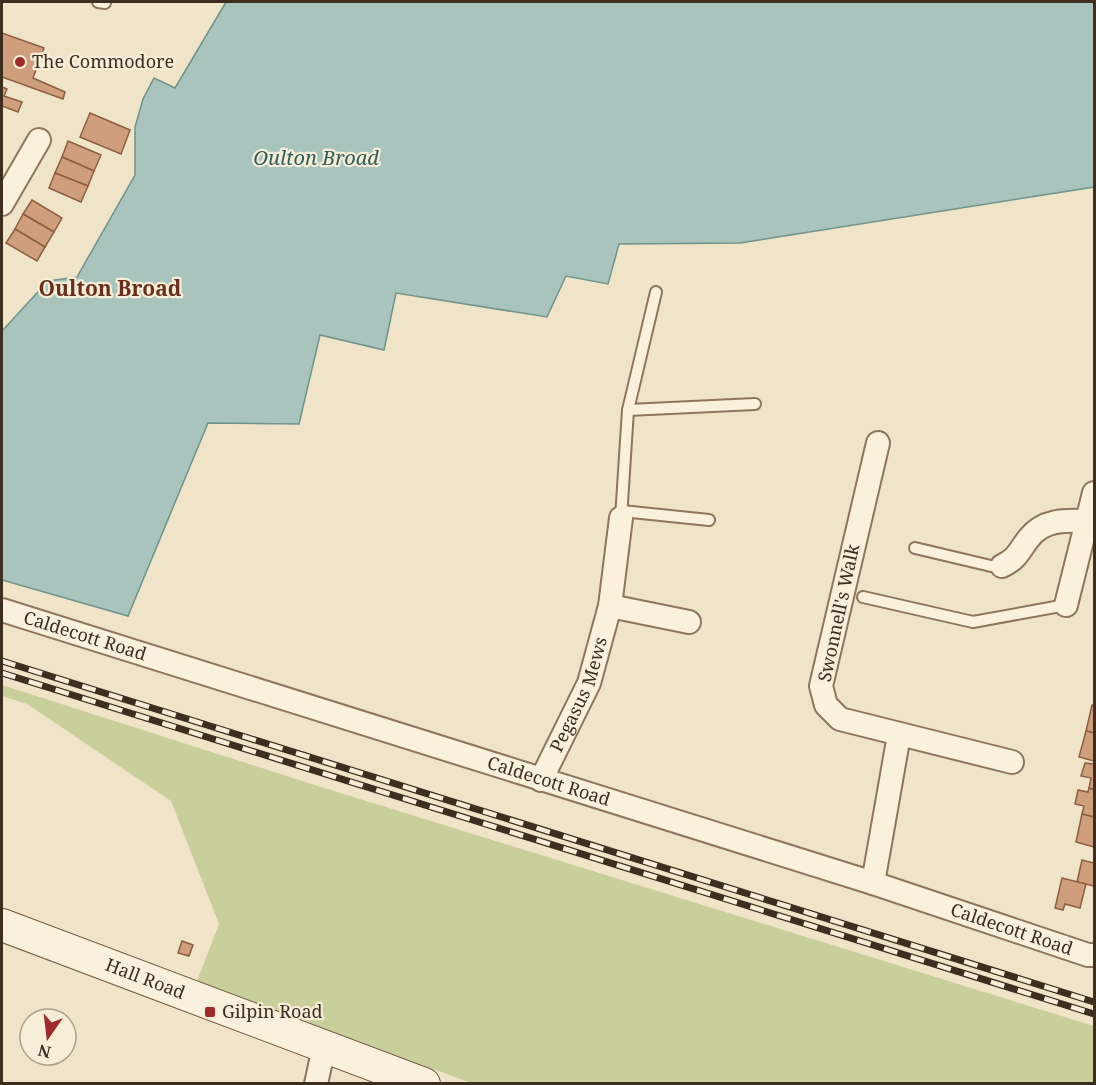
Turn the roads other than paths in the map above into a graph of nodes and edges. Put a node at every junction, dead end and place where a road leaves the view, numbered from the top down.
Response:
1 (39, 140) dead end
2 (5, 191) edge
3 (656, 292) dead end
4 (755, 404) dead end
5 (628, 410) junction
6 (878, 443) dead end
7 (1095, 493) edge
8 (621, 515) junction
9 (709, 520) dead end
10 (1086, 521) junction
11 (915, 548) dead end
12 (1002, 566) joint
13 (863, 597) dead end
14 (1066, 605) joint
15 (610, 606) junction
16 (2, 610) edge
17 (689, 622) dead end
18 (899, 735) junction
19 (1012, 762) dead end
20 (541, 780) junction
21 (873, 884) junction
22 (2, 925) edge
23 (1095, 955) edge
24 (324, 1047) junction
25 (316, 1083) edge
26 (424, 1083) edge

1 - 2 street
3 - 5 lane
4 - 5 lane
5 - 8 lane
6 - 18 street, Swonnell's Walk
7 - 10 street
8 - 9 lane
8 - 15 street, Pegasus Mews
10 - 12 street
10 - 14 street
11 - 12 lane
13 - 14 lane
15 - 17 street
15 - 20 street, Pegasus Mews
16 - 20 street, Caldecott Road
18 - 19 street, Swonnell's Walk
18 - 21 street
20 - 21 street, Caldecott Road
21 - 23 street, Caldecott Road
22 - 24 street, Hall Road
24 - 25 street
24 - 26 street, Hall Road

